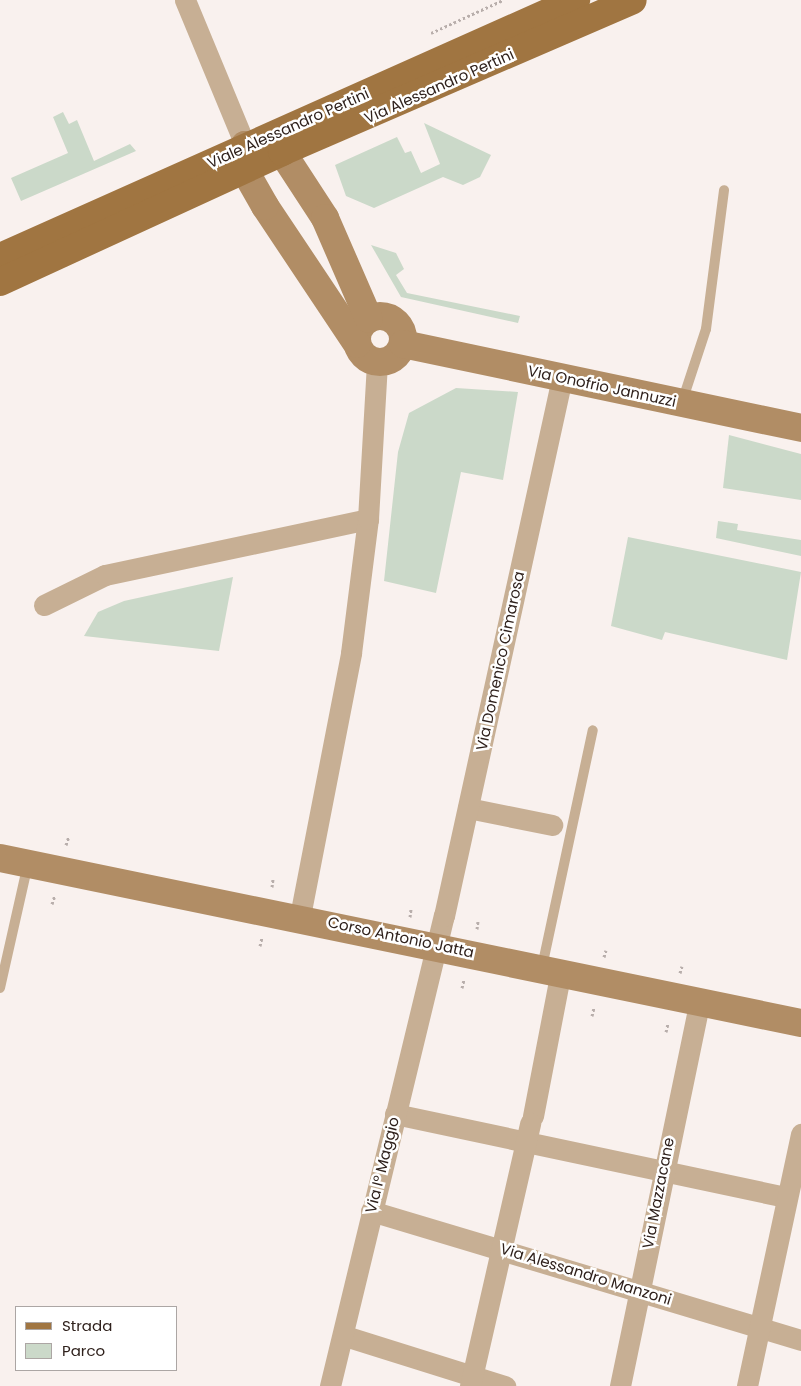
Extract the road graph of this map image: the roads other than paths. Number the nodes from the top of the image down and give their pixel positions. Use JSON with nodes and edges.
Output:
{"nodes":[{"id":1,"x":184,"y":0,"type":"edge"},
{"id":2,"x":576,"y":0,"type":"edge"},
{"id":3,"x":633,"y":0,"type":"edge"},
{"id":4,"x":282,"y":152,"type":"junction"},
{"id":5,"x":245,"y":158,"type":"junction"},
{"id":6,"x":724,"y":190,"type":"dead end"},
{"id":7,"x":0,"y":257,"type":"edge"},
{"id":8,"x":0,"y":282,"type":"edge"},
{"id":9,"x":369,"y":319,"type":"junction"},
{"id":10,"x":357,"y":344,"type":"junction"},
{"id":11,"x":402,"y":344,"type":"junction"},
{"id":12,"x":377,"y":362,"type":"junction"},
{"id":13,"x":562,"y":378,"type":"junction"},
{"id":14,"x":682,"y":403,"type":"junction"},
{"id":15,"x":801,"y":428,"type":"edge"},
{"id":16,"x":368,"y":519,"type":"junction"},
{"id":17,"x":44,"y":605,"type":"dead end"},
{"id":18,"x":593,"y":730,"type":"dead end"},
{"id":19,"x":468,"y":808,"type":"junction"},
{"id":20,"x":552,"y":825,"type":"dead end"},
{"id":21,"x":0,"y":858,"type":"edge"},
{"id":22,"x":29,"y":863,"type":"junction"},
{"id":23,"x":300,"y":916,"type":"junction"},
{"id":24,"x":438,"y":945,"type":"junction"},
{"id":25,"x":552,"y":969,"type":"junction"},
{"id":26,"x":0,"y":988,"type":"edge"},
{"id":27,"x":700,"y":1001,"type":"junction"},
{"id":28,"x":801,"y":1022,"type":"edge"},
{"id":29,"x":395,"y":1114,"type":"junction"},
{"id":30,"x":530,"y":1127,"type":"junction"},
{"id":31,"x":801,"y":1134,"type":"edge"},
{"id":32,"x":662,"y":1169,"type":"junction"},
{"id":33,"x":784,"y":1197,"type":"junction"},
{"id":34,"x":371,"y":1211,"type":"junction"},
{"id":35,"x":500,"y":1248,"type":"junction"},
{"id":36,"x":638,"y":1290,"type":"junction"},
{"id":37,"x":757,"y":1326,"type":"junction"},
{"id":38,"x":345,"y":1336,"type":"junction"},
{"id":39,"x":801,"y":1340,"type":"edge"},
{"id":40,"x":471,"y":1381,"type":"edge"},
{"id":41,"x":330,"y":1386,"type":"edge"},
{"id":42,"x":505,"y":1386,"type":"edge"},
{"id":43,"x":620,"y":1386,"type":"edge"},
{"id":44,"x":747,"y":1386,"type":"edge"}],
"edges":[{"from":1,"to":5,"type":"street"},
{"from":2,"to":5,"type":"main road","name":"Viale Alessandro Pertini"},
{"from":3,"to":4,"type":"main road","name":"Via Alessandro Pertini"},
{"from":4,"to":5,"type":"street"},
{"from":4,"to":9,"type":"street"},
{"from":5,"to":7,"type":"main road","name":"Viale Alessandro Pertini"},
{"from":5,"to":8,"type":"main road","name":"Viale Alessandro Pertini"},
{"from":5,"to":10,"type":"street"},
{"from":6,"to":14,"type":"lane"},
{"from":9,"to":10,"type":"street"},
{"from":9,"to":11,"type":"street"},
{"from":10,"to":12,"type":"street"},
{"from":11,"to":12,"type":"street"},
{"from":11,"to":13,"type":"street","name":"Via Onofrio Jannuzzi"},
{"from":12,"to":16,"type":"street"},
{"from":13,"to":14,"type":"street","name":"Via Onofrio Jannuzzi"},
{"from":13,"to":19,"type":"street","name":"Via Domenico Cimarosa"},
{"from":14,"to":15,"type":"street","name":"Via Onofrio Jannuzzi"},
{"from":16,"to":17,"type":"street"},
{"from":16,"to":23,"type":"street"},
{"from":18,"to":25,"type":"lane"},
{"from":19,"to":20,"type":"street"},
{"from":19,"to":24,"type":"street","name":"Via Domenico Cimarosa"},
{"from":21,"to":22,"type":"street","name":"Corso Antonio Jatta"},
{"from":22,"to":23,"type":"street","name":"Corso Antonio Jatta"},
{"from":22,"to":26,"type":"lane"},
{"from":23,"to":24,"type":"street","name":"Corso Antonio Jatta"},
{"from":24,"to":25,"type":"street","name":"Corso Antonio Jatta"},
{"from":24,"to":29,"type":"street","name":"Via I° Maggio"},
{"from":25,"to":27,"type":"street","name":"Corso Antonio Jatta"},
{"from":25,"to":30,"type":"street"},
{"from":27,"to":28,"type":"street","name":"Corso Antonio Jatta"},
{"from":27,"to":32,"type":"street","name":"Via Mazzacane"},
{"from":29,"to":30,"type":"street"},
{"from":29,"to":34,"type":"street","name":"Via I° Maggio"},
{"from":30,"to":32,"type":"street"},
{"from":30,"to":35,"type":"street"},
{"from":31,"to":33,"type":"street"},
{"from":32,"to":33,"type":"street"},
{"from":32,"to":36,"type":"street","name":"Via Mazzacane"},
{"from":33,"to":37,"type":"street"},
{"from":34,"to":35,"type":"street","name":"Via Alessandro Manzoni"},
{"from":34,"to":38,"type":"street","name":"Via I° Maggio"},
{"from":35,"to":36,"type":"street","name":"Via Alessandro Manzoni"},
{"from":35,"to":40,"type":"street"},
{"from":36,"to":37,"type":"street","name":"Via Alessandro Manzoni"},
{"from":36,"to":43,"type":"street","name":"Via Mazzacane"},
{"from":37,"to":39,"type":"street","name":"Via Alessandro Manzoni"},
{"from":37,"to":44,"type":"street"},
{"from":38,"to":40,"type":"street"},
{"from":38,"to":41,"type":"street","name":"Via I° Maggio"},
{"from":40,"to":42,"type":"street"}]}
